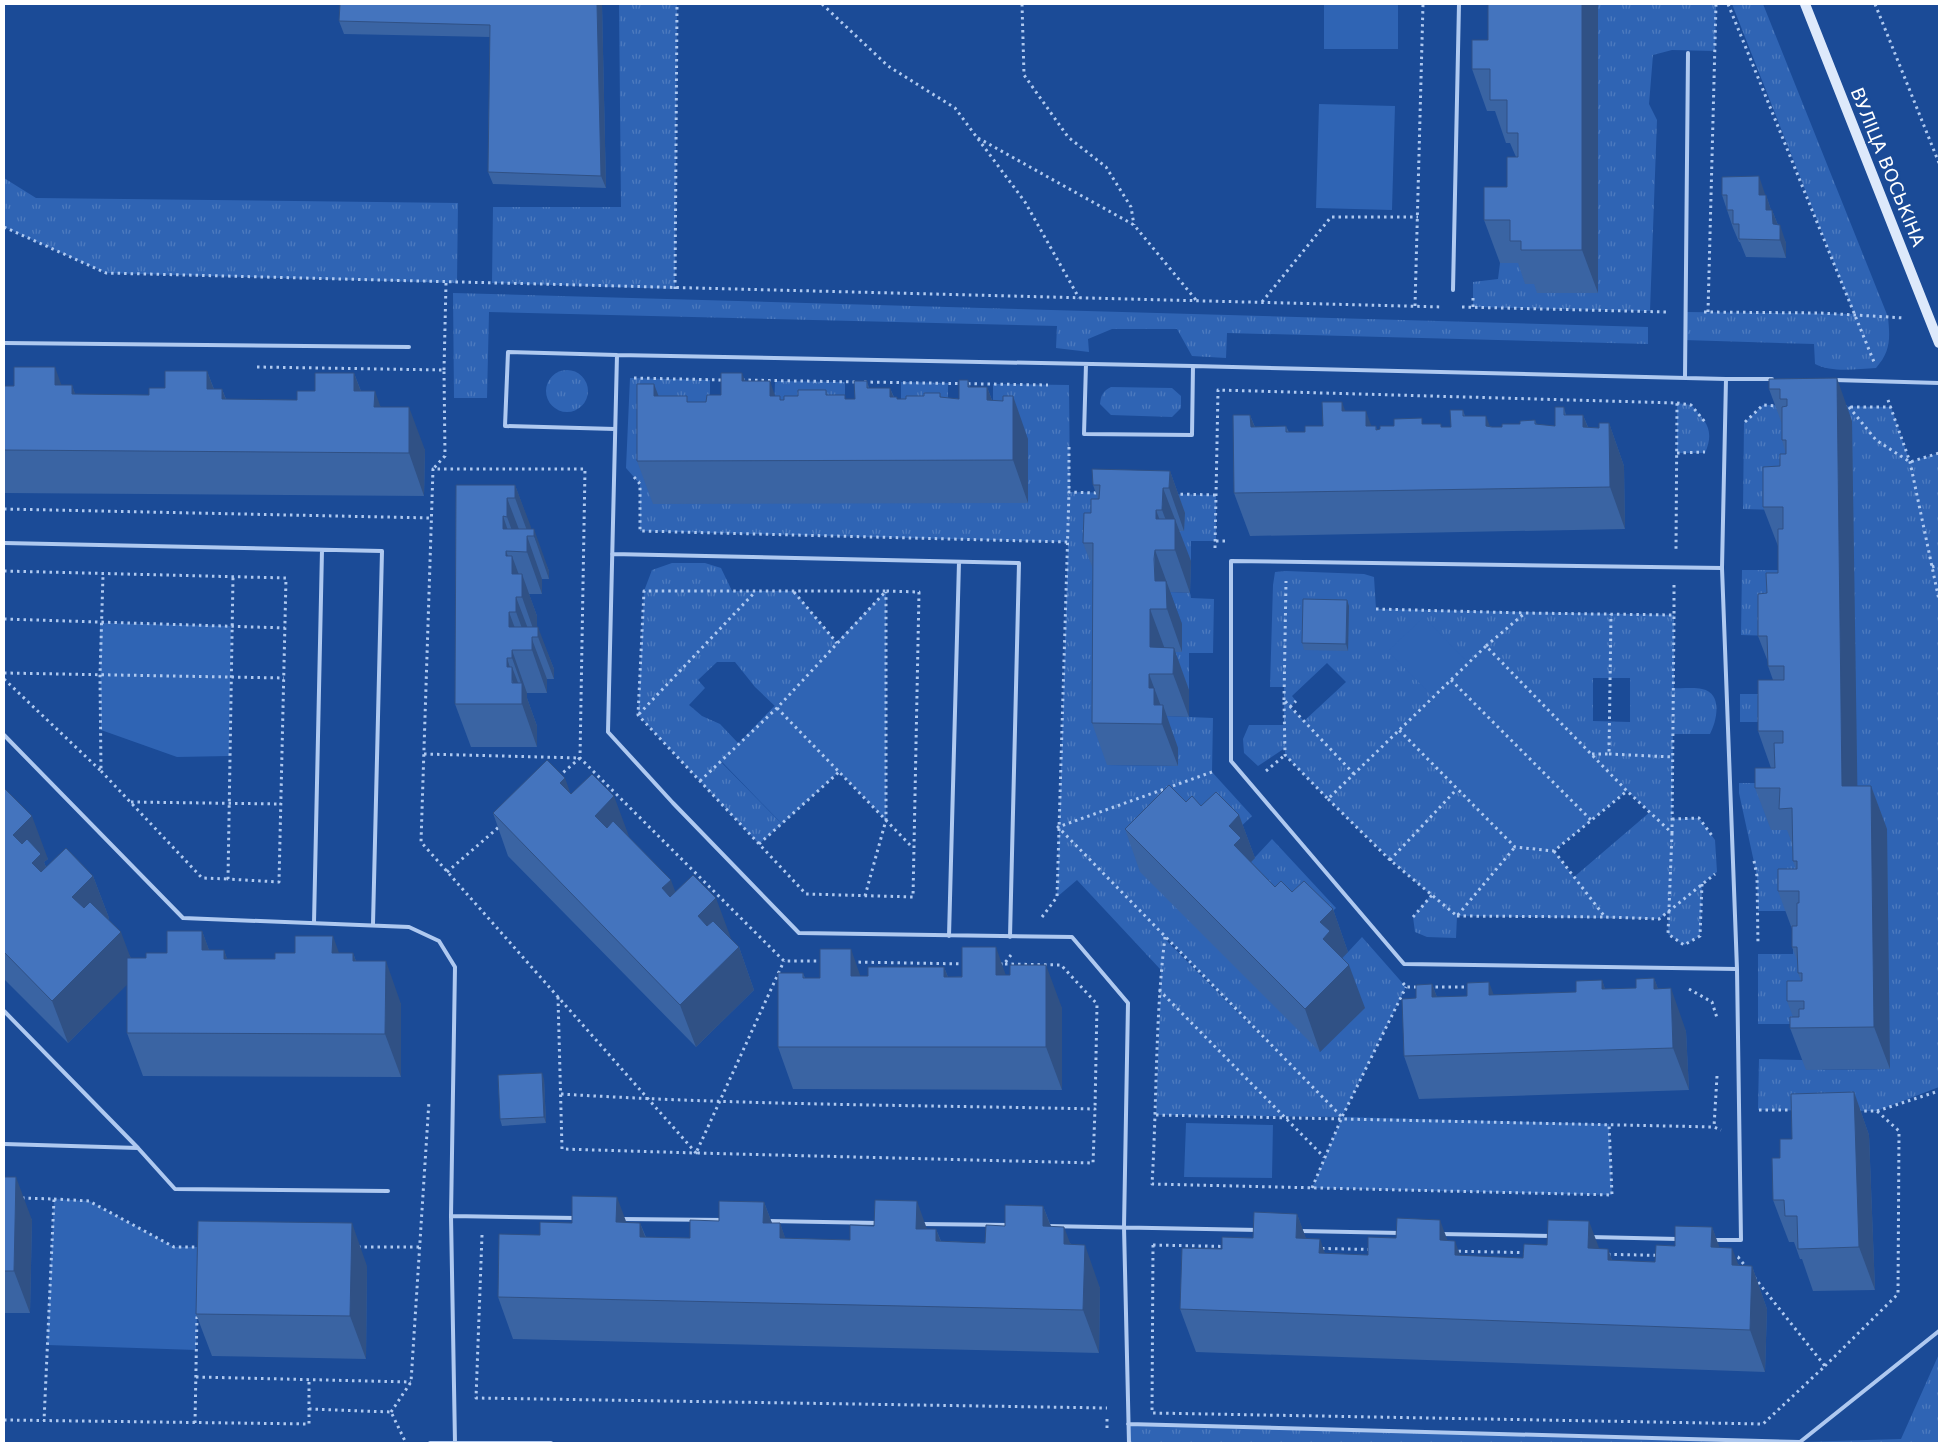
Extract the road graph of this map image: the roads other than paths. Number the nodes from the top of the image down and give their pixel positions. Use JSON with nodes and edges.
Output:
{"nodes":[{"id":1,"x":1459,"y":4,"type":"edge"},
{"id":2,"x":1805,"y":4,"type":"edge"},
{"id":3,"x":1688,"y":53,"type":"dead end"},
{"id":4,"x":1453,"y":290,"type":"dead end"},
{"id":5,"x":4,"y":343,"type":"edge"},
{"id":6,"x":1939,"y":343,"type":"edge"},
{"id":7,"x":409,"y":347,"type":"dead end"},
{"id":8,"x":617,"y":355,"type":"junction"},
{"id":9,"x":1086,"y":364,"type":"junction"},
{"id":10,"x":1193,"y":366,"type":"junction"},
{"id":11,"x":1685,"y":377,"type":"junction"},
{"id":12,"x":1726,"y":379,"type":"junction"},
{"id":13,"x":1774,"y":379,"type":"edge"},
{"id":14,"x":1833,"y":380,"type":"edge"},
{"id":15,"x":1939,"y":383,"type":"edge"},
{"id":16,"x":615,"y":429,"type":"junction"},
{"id":17,"x":4,"y":543,"type":"edge"},
{"id":18,"x":322,"y":550,"type":"junction"},
{"id":19,"x":612,"y":554,"type":"junction"},
{"id":20,"x":959,"y":562,"type":"junction"},
{"id":21,"x":1722,"y":568,"type":"junction"},
{"id":22,"x":4,"y":735,"type":"edge"},
{"id":23,"x":314,"y":923,"type":"junction"},
{"id":24,"x":373,"y":924,"type":"junction"},
{"id":25,"x":949,"y":936,"type":"junction"},
{"id":26,"x":1010,"y":937,"type":"junction"},
{"id":27,"x":1738,"y":969,"type":"junction"},
{"id":28,"x":4,"y":1011,"type":"edge"},
{"id":29,"x":4,"y":1144,"type":"edge"},
{"id":30,"x":138,"y":1148,"type":"junction"},
{"id":31,"x":388,"y":1191,"type":"dead end"},
{"id":32,"x":451,"y":1216,"type":"junction"},
{"id":33,"x":580,"y":1218,"type":"edge"},
{"id":34,"x":620,"y":1219,"type":"dead end"},
{"id":35,"x":728,"y":1220,"type":"edge"},
{"id":36,"x":758,"y":1221,"type":"edge"},
{"id":37,"x":887,"y":1223,"type":"edge"},
{"id":38,"x":917,"y":1224,"type":"edge"},
{"id":39,"x":1016,"y":1225,"type":"edge"},
{"id":40,"x":1035,"y":1226,"type":"edge"},
{"id":41,"x":1124,"y":1227,"type":"junction"},
{"id":42,"x":1264,"y":1230,"type":"edge"},
{"id":43,"x":1294,"y":1231,"type":"edge"},
{"id":44,"x":1403,"y":1233,"type":"edge"},
{"id":45,"x":1433,"y":1234,"type":"edge"},
{"id":46,"x":1562,"y":1236,"type":"edge"},
{"id":47,"x":1582,"y":1237,"type":"edge"},
{"id":48,"x":1681,"y":1239,"type":"edge"},
{"id":49,"x":1711,"y":1240,"type":"edge"},
{"id":50,"x":1939,"y":1331,"type":"edge"},
{"id":51,"x":1128,"y":1424,"type":"junction"},
{"id":52,"x":430,"y":1443,"type":"edge"},
{"id":53,"x":455,"y":1443,"type":"edge"},
{"id":54,"x":551,"y":1443,"type":"edge"},
{"id":55,"x":1129,"y":1443,"type":"edge"}],
"edges":[{"from":1,"to":4,"type":"lane"},
{"from":2,"to":6,"type":"street","name":"ВУЛІЦА ВОСЬКІНА"},
{"from":3,"to":11,"type":"lane"},
{"from":5,"to":7,"type":"lane"},
{"from":8,"to":9,"type":"lane"},
{"from":8,"to":16,"type":"lane"},
{"from":8,"to":16,"type":"lane"},
{"from":9,"to":10,"type":"lane"},
{"from":9,"to":10,"type":"lane"},
{"from":10,"to":11,"type":"lane"},
{"from":11,"to":12,"type":"lane"},
{"from":12,"to":13,"type":"lane"},
{"from":12,"to":21,"type":"lane"},
{"from":14,"to":15,"type":"lane"},
{"from":16,"to":19,"type":"lane"},
{"from":17,"to":18,"type":"lane"},
{"from":18,"to":23,"type":"lane"},
{"from":18,"to":24,"type":"lane"},
{"from":19,"to":20,"type":"lane"},
{"from":19,"to":25,"type":"lane"},
{"from":20,"to":25,"type":"lane"},
{"from":20,"to":26,"type":"lane"},
{"from":21,"to":27,"type":"lane"},
{"from":21,"to":27,"type":"lane"},
{"from":22,"to":23,"type":"lane"},
{"from":23,"to":24,"type":"lane"},
{"from":24,"to":32,"type":"lane"},
{"from":25,"to":26,"type":"lane"},
{"from":26,"to":41,"type":"lane"},
{"from":27,"to":49,"type":"lane"},
{"from":28,"to":30,"type":"lane"},
{"from":29,"to":30,"type":"lane"},
{"from":30,"to":31,"type":"lane"},
{"from":32,"to":33,"type":"lane"},
{"from":32,"to":53,"type":"lane"},
{"from":34,"to":35,"type":"lane"},
{"from":36,"to":37,"type":"lane"},
{"from":38,"to":39,"type":"lane"},
{"from":40,"to":41,"type":"lane"},
{"from":41,"to":42,"type":"lane"},
{"from":41,"to":51,"type":"lane"},
{"from":43,"to":44,"type":"lane"},
{"from":45,"to":46,"type":"lane"},
{"from":47,"to":48,"type":"lane"},
{"from":50,"to":51,"type":"lane"},
{"from":51,"to":55,"type":"lane"},
{"from":52,"to":53,"type":"lane"},
{"from":53,"to":54,"type":"lane"}]}
